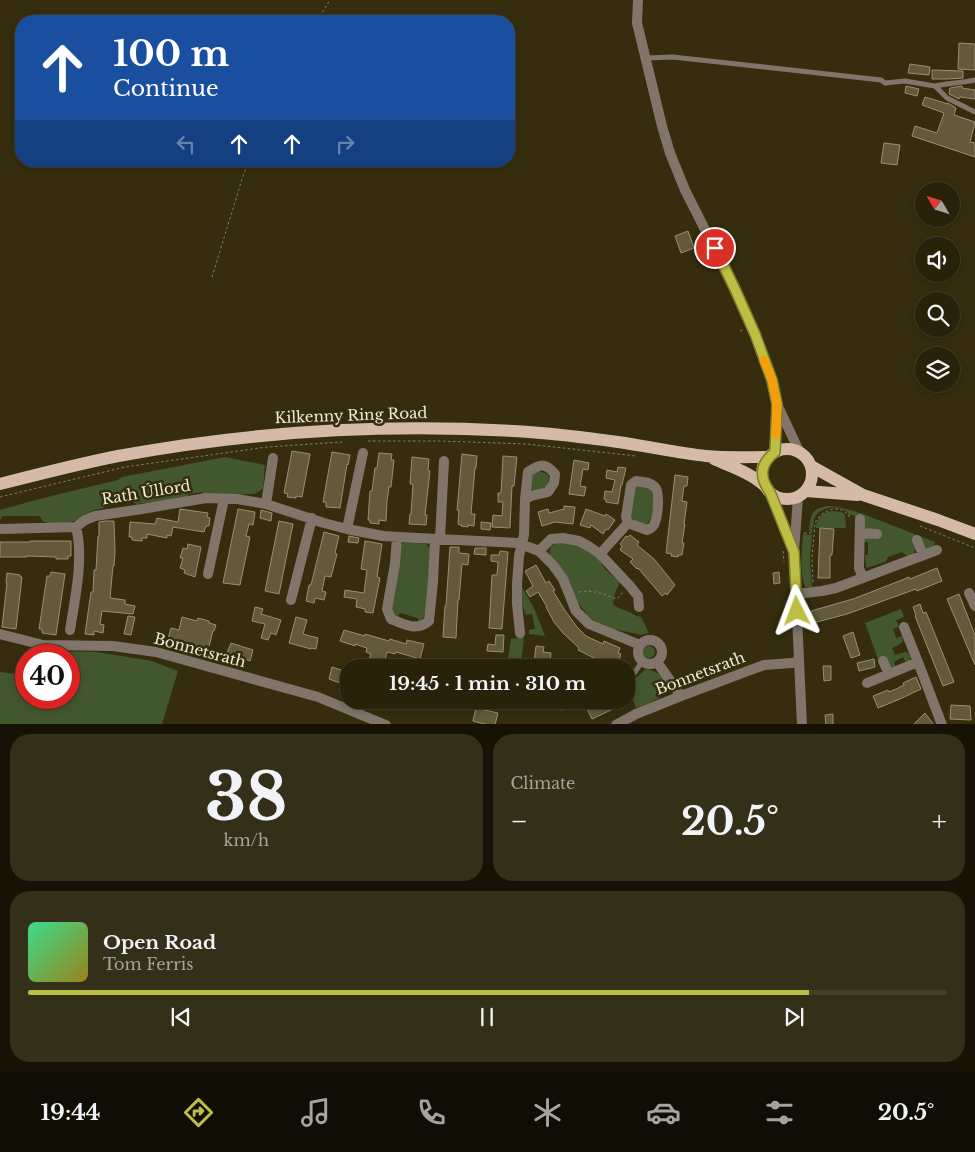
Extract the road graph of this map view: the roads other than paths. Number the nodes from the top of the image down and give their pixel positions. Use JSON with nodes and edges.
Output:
{"nodes":[{"id":1,"x":638,"y":0,"type":"edge"},
{"id":2,"x":646,"y":58,"type":"junction"},
{"id":3,"x":975,"y":80,"type":"edge"},
{"id":4,"x":935,"y":86,"type":"junction"},
{"id":5,"x":975,"y":112,"type":"edge"},
{"id":6,"x":777,"y":404,"type":"junction"},
{"id":7,"x":363,"y":453,"type":"dead end"},
{"id":8,"x":800,"y":453,"type":"junction"},
{"id":9,"x":772,"y":455,"type":"junction"},
{"id":10,"x":707,"y":456,"type":"junction"},
{"id":11,"x":273,"y":458,"type":"dead end"},
{"id":12,"x":444,"y":461,"type":"dead end"},
{"id":13,"x":811,"y":466,"type":"junction"},
{"id":14,"x":0,"y":484,"type":"edge"},
{"id":15,"x":767,"y":489,"type":"junction"},
{"id":16,"x":802,"y":494,"type":"junction"},
{"id":17,"x":863,"y":496,"type":"junction"},
{"id":18,"x":224,"y":499,"type":"junction"},
{"id":19,"x":525,"y":499,"type":"dead end"},
{"id":20,"x":266,"y":504,"type":"junction"},
{"id":21,"x":312,"y":518,"type":"junction"},
{"id":22,"x":860,"y":519,"type":"road end"},
{"id":23,"x":628,"y":523,"type":"junction"},
{"id":24,"x":76,"y":526,"type":"junction"},
{"id":25,"x":0,"y":529,"type":"edge"},
{"id":26,"x":347,"y":529,"type":"junction"},
{"id":27,"x":860,"y":533,"type":"junction"},
{"id":28,"x":876,"y":534,"type":"dead end"},
{"id":29,"x":975,"y":534,"type":"edge"},
{"id":30,"x":397,"y":537,"type":"junction"},
{"id":31,"x":438,"y":539,"type":"junction"},
{"id":32,"x":916,"y":540,"type":"dead end"},
{"id":33,"x":523,"y":544,"type":"junction"},
{"id":34,"x":937,"y":550,"type":"dead end"},
{"id":35,"x":539,"y":551,"type":"junction"},
{"id":36,"x":794,"y":552,"type":"junction"},
{"id":37,"x":600,"y":554,"type":"junction"},
{"id":38,"x":923,"y":555,"type":"junction"},
{"id":39,"x":208,"y":574,"type":"dead end"},
{"id":40,"x":863,"y":578,"type":"junction"},
{"id":41,"x":970,"y":593,"type":"dead end"},
{"id":42,"x":796,"y":594,"type":"junction"},
{"id":43,"x":291,"y":600,"type":"dead end"},
{"id":44,"x":975,"y":606,"type":"edge"},
{"id":45,"x":640,"y":607,"type":"dead end"},
{"id":46,"x":904,"y":627,"type":"dead end"},
{"id":47,"x":70,"y":630,"type":"dead end"},
{"id":48,"x":520,"y":633,"type":"dead end"},
{"id":49,"x":0,"y":634,"type":"edge"},
{"id":50,"x":640,"y":645,"type":"junction"},
{"id":51,"x":799,"y":661,"type":"junction"},
{"id":52,"x":883,"y":661,"type":"dead end"},
{"id":53,"x":642,"y":662,"type":"junction"},
{"id":54,"x":657,"y":662,"type":"junction"},
{"id":55,"x":918,"y":662,"type":"junction"},
{"id":56,"x":635,"y":672,"type":"edge"},
{"id":57,"x":889,"y":674,"type":"junction"},
{"id":58,"x":867,"y":683,"type":"dead end"},
{"id":59,"x":681,"y":696,"type":"junction"},
{"id":60,"x":386,"y":724,"type":"edge"},
{"id":61,"x":616,"y":724,"type":"edge"},
{"id":62,"x":802,"y":724,"type":"edge"},
{"id":63,"x":942,"y":724,"type":"edge"}],
"edges":[{"from":1,"to":2,"type":"street"},
{"from":2,"to":4,"type":"lane"},
{"from":2,"to":6,"type":"street"},
{"from":3,"to":4,"type":"lane"},
{"from":4,"to":5,"type":"lane"},
{"from":6,"to":8,"type":"street"},
{"from":6,"to":9,"type":"street"},
{"from":7,"to":26,"type":"street"},
{"from":8,"to":9,"type":"main road"},
{"from":8,"to":13,"type":"main road"},
{"from":9,"to":10,"type":"main road","name":"Kilkenny Ring Road"},
{"from":9,"to":15,"type":"main road"},
{"from":10,"to":14,"type":"main road","name":"Kilkenny Ring Road"},
{"from":10,"to":15,"type":"main road","name":"Kilkenny Ring Road"},
{"from":11,"to":20,"type":"street"},
{"from":12,"to":31,"type":"street"},
{"from":13,"to":16,"type":"main road"},
{"from":13,"to":17,"type":"main road"},
{"from":15,"to":16,"type":"main road"},
{"from":15,"to":36,"type":"street"},
{"from":16,"to":17,"type":"main road"},
{"from":16,"to":36,"type":"street"},
{"from":17,"to":29,"type":"main road"},
{"from":18,"to":20,"type":"street","name":"Rath Úllord"},
{"from":18,"to":24,"type":"street","name":"Rath Úllord"},
{"from":18,"to":39,"type":"street"},
{"from":19,"to":33,"type":"street"},
{"from":20,"to":21,"type":"street","name":"Rath Úllord"},
{"from":21,"to":26,"type":"street","name":"Rath Úllord"},
{"from":21,"to":43,"type":"street"},
{"from":22,"to":27,"type":"street"},
{"from":23,"to":23,"type":"street"},
{"from":23,"to":37,"type":"street"},
{"from":24,"to":25,"type":"street","name":"Rath Úllord"},
{"from":24,"to":47,"type":"street"},
{"from":26,"to":30,"type":"street","name":"Rath Úllord"},
{"from":27,"to":28,"type":"street"},
{"from":27,"to":40,"type":"street"},
{"from":30,"to":31,"type":"street","name":"Rath Úllord"},
{"from":30,"to":31,"type":"street"},
{"from":31,"to":33,"type":"street","name":"Rath Úllord"},
{"from":32,"to":38,"type":"street"},
{"from":33,"to":35,"type":"street","name":"Rath Úllord"},
{"from":33,"to":48,"type":"street"},
{"from":34,"to":38,"type":"street"},
{"from":35,"to":37,"type":"street"},
{"from":35,"to":50,"type":"street","name":"Rath Úllord"},
{"from":36,"to":42,"type":"street"},
{"from":37,"to":45,"type":"street"},
{"from":38,"to":40,"type":"street"},
{"from":40,"to":42,"type":"street"},
{"from":41,"to":44,"type":"street"},
{"from":42,"to":51,"type":"street"},
{"from":46,"to":55,"type":"street"},
{"from":49,"to":60,"type":"street","name":"Bonnetsrath"},
{"from":50,"to":53,"type":"street"},
{"from":50,"to":54,"type":"street","name":"Rath Úllord"},
{"from":51,"to":59,"type":"street","name":"Bonnetsrath"},
{"from":51,"to":62,"type":"street"},
{"from":52,"to":57,"type":"street"},
{"from":53,"to":54,"type":"street"},
{"from":53,"to":56,"type":"lane"},
{"from":54,"to":59,"type":"street","name":"Rath Úllord"},
{"from":55,"to":57,"type":"street"},
{"from":55,"to":63,"type":"street"},
{"from":57,"to":58,"type":"street"},
{"from":59,"to":61,"type":"street","name":"Bonnetsrath"}]}
